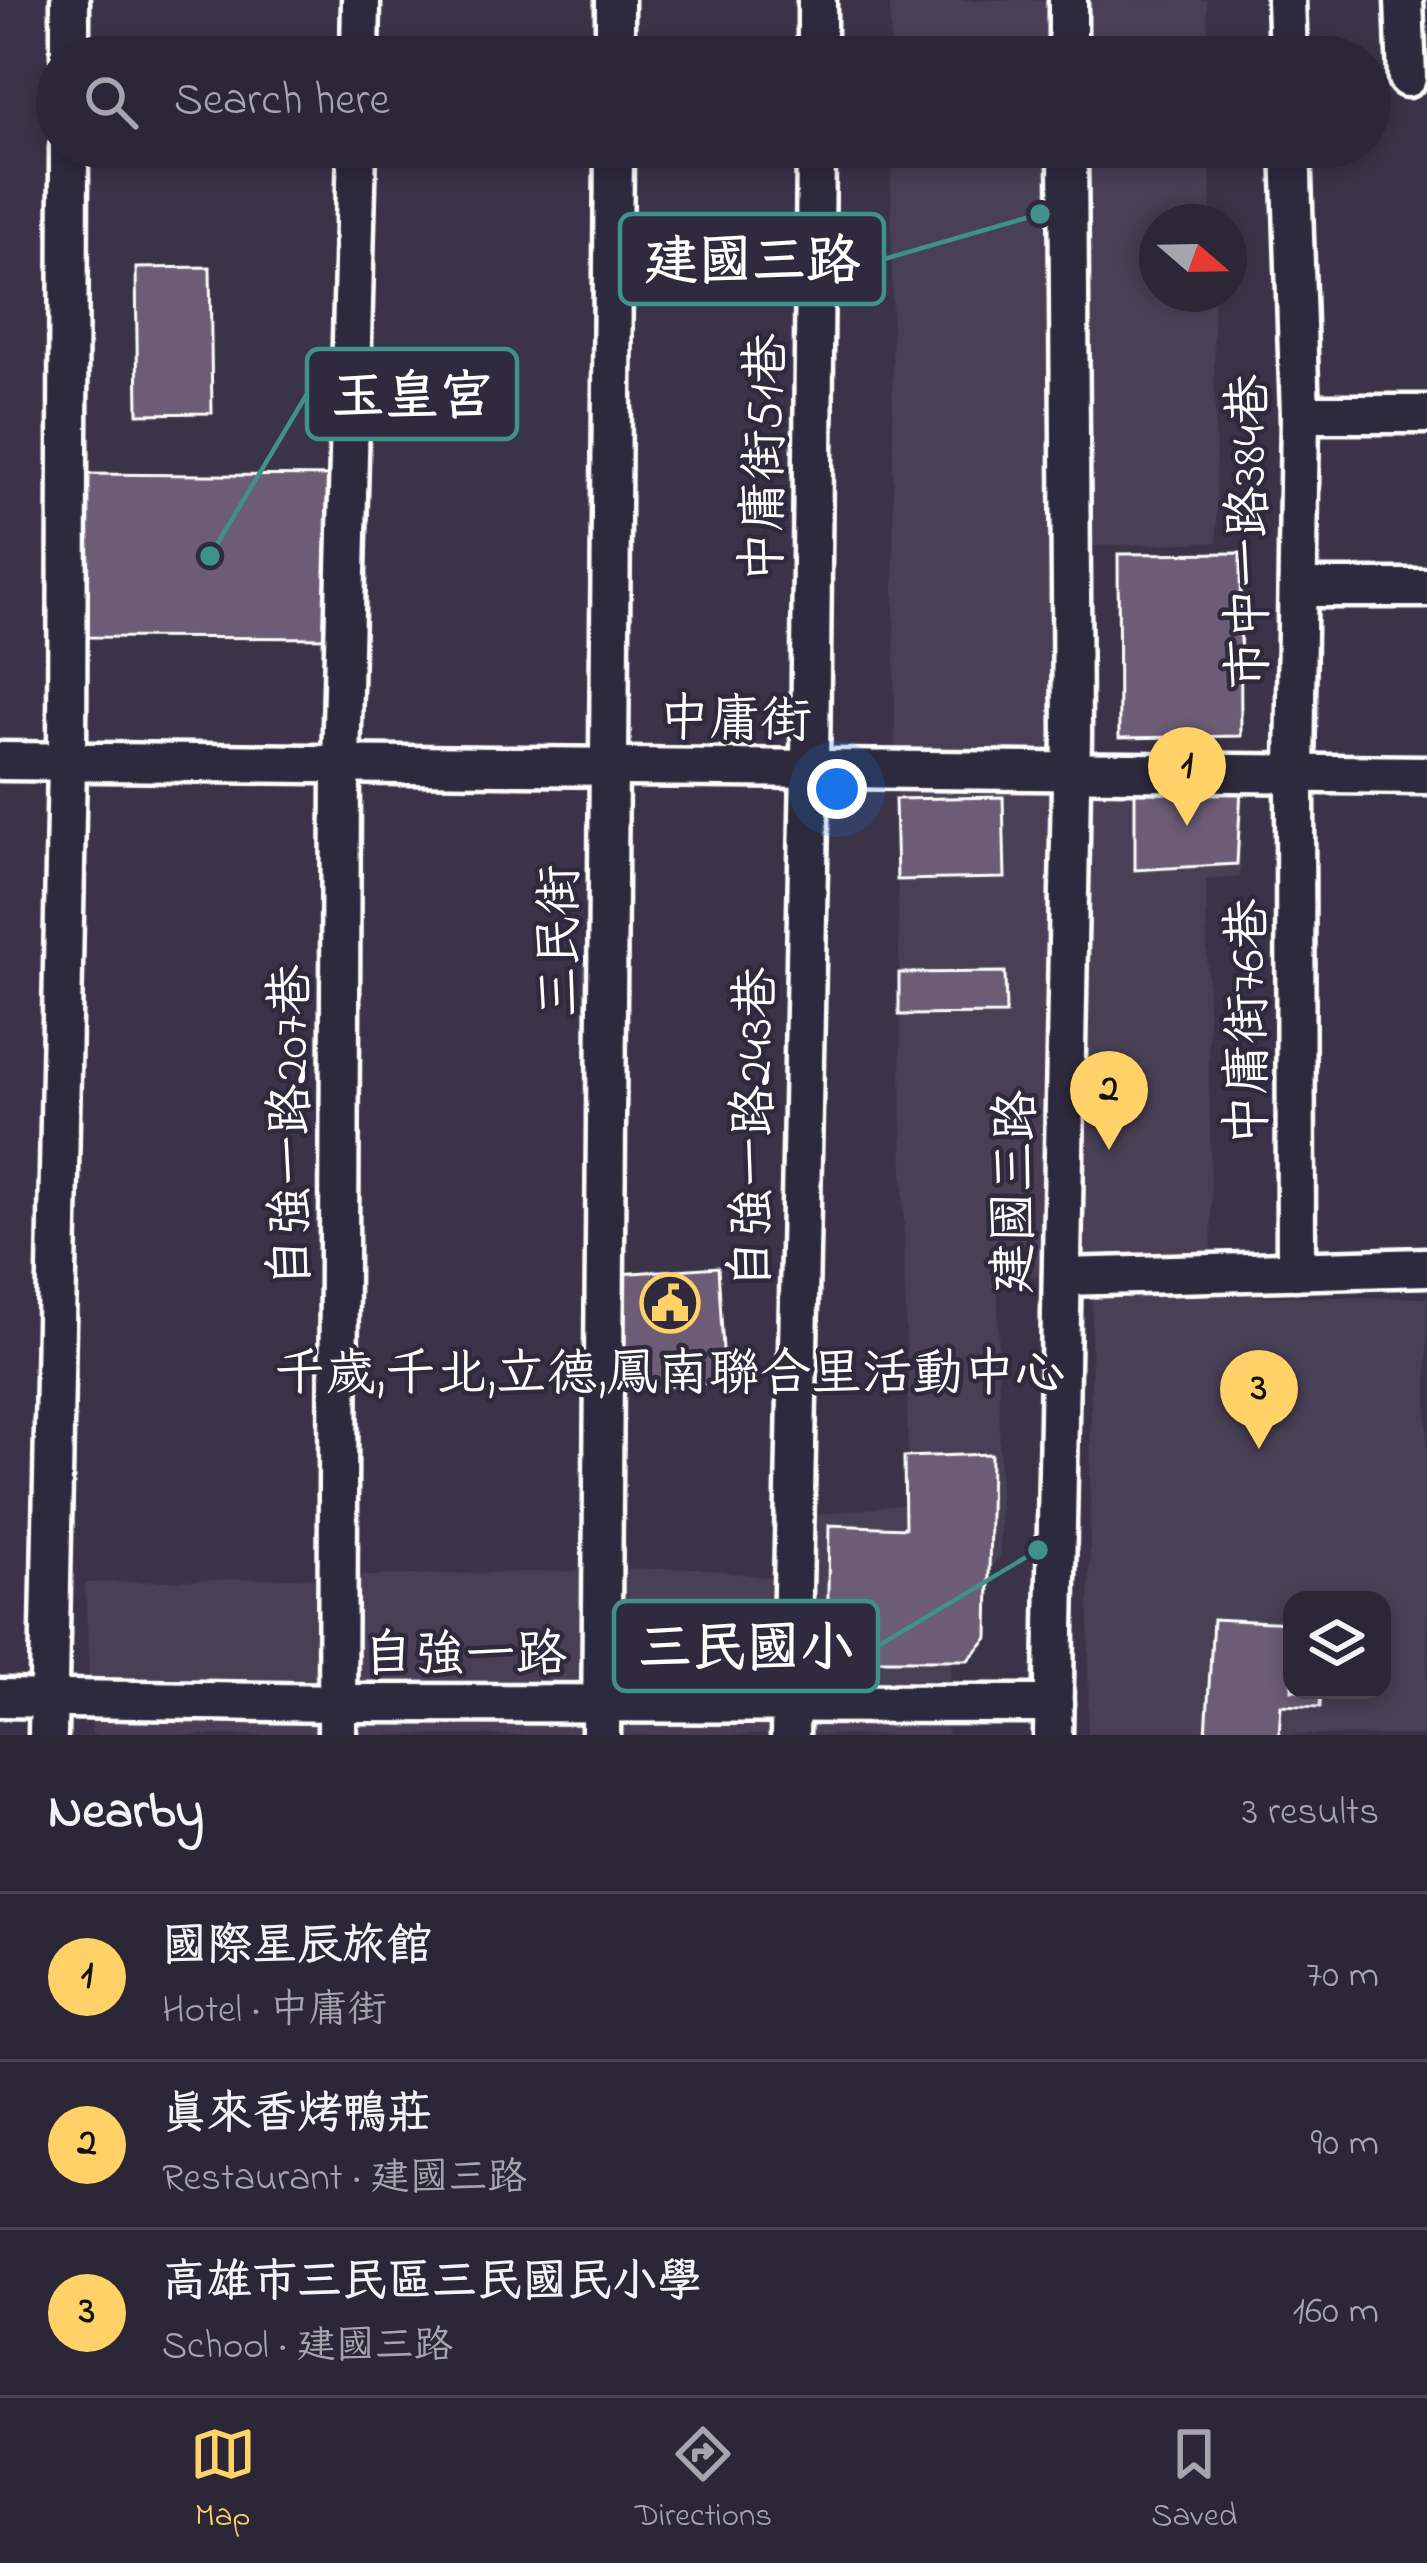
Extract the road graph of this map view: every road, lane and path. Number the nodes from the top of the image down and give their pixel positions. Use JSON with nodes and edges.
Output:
{"nodes":[{"id":1,"x":70,"y":0,"type":"edge"},
{"id":2,"x":362,"y":0,"type":"edge"},
{"id":3,"x":615,"y":0,"type":"edge"},
{"id":4,"x":817,"y":0,"type":"edge"},
{"id":5,"x":1068,"y":0,"type":"edge"},
{"id":6,"x":1286,"y":0,"type":"edge"},
{"id":7,"x":1404,"y":0,"type":"edge"},
{"id":8,"x":70,"y":36,"type":"edge"},
{"id":9,"x":361,"y":36,"type":"edge"},
{"id":10,"x":615,"y":36,"type":"edge"},
{"id":11,"x":817,"y":36,"type":"edge"},
{"id":12,"x":1068,"y":36,"type":"edge"},
{"id":13,"x":1287,"y":36,"type":"edge"},
{"id":14,"x":1407,"y":78,"type":"dead end"},
{"id":15,"x":68,"y":168,"type":"edge"},
{"id":16,"x":357,"y":168,"type":"edge"},
{"id":17,"x":614,"y":168,"type":"edge"},
{"id":18,"x":816,"y":168,"type":"edge"},
{"id":19,"x":1069,"y":168,"type":"edge"},
{"id":20,"x":1293,"y":168,"type":"edge"},
{"id":21,"x":1300,"y":414,"type":"junction"},
{"id":22,"x":1427,"y":414,"type":"edge"},
{"id":23,"x":1300,"y":588,"type":"junction"},
{"id":24,"x":1427,"y":588,"type":"edge"},
{"id":25,"x":0,"y":760,"type":"edge"},
{"id":26,"x":54,"y":762,"type":"junction"},
{"id":27,"x":341,"y":765,"type":"junction"},
{"id":28,"x":609,"y":767,"type":"junction"},
{"id":29,"x":810,"y":769,"type":"junction"},
{"id":30,"x":1070,"y":772,"type":"junction"},
{"id":31,"x":1295,"y":774,"type":"junction"},
{"id":32,"x":1427,"y":775,"type":"edge"},
{"id":33,"x":1427,"y":1268,"type":"edge"},
{"id":34,"x":1296,"y":1270,"type":"junction"},
{"id":35,"x":1062,"y":1277,"type":"junction"},
{"id":36,"x":29,"y":1708,"type":"edge"},
{"id":37,"x":337,"y":1719,"type":"edge"},
{"id":38,"x":602,"y":1719,"type":"edge"},
{"id":39,"x":1054,"y":1719,"type":"edge"},
{"id":40,"x":789,"y":1720,"type":"edge"}],
"edges":[{"from":1,"to":8,"type":"street"},
{"from":2,"to":9,"type":"street"},
{"from":3,"to":10,"type":"street"},
{"from":4,"to":11,"type":"street"},
{"from":5,"to":12,"type":"street"},
{"from":6,"to":13,"type":"street"},
{"from":7,"to":14,"type":"street"},
{"from":15,"to":26,"type":"street"},
{"from":16,"to":27,"type":"street","name":"自強一路207巷"},
{"from":17,"to":28,"type":"street","name":"三民街"},
{"from":18,"to":29,"type":"street","name":"中庸街51巷"},
{"from":19,"to":30,"type":"street","name":"建國三路"},
{"from":20,"to":21,"type":"street","name":"市中一路384巷"},
{"from":21,"to":22,"type":"street"},
{"from":21,"to":23,"type":"street","name":"市中一路384巷"},
{"from":23,"to":24,"type":"street"},
{"from":23,"to":31,"type":"street","name":"市中一路384巷"},
{"from":25,"to":26,"type":"street","name":"中庸街"},
{"from":26,"to":27,"type":"street","name":"中庸街"},
{"from":26,"to":36,"type":"street"},
{"from":27,"to":28,"type":"street","name":"中庸街"},
{"from":27,"to":37,"type":"street","name":"自強一路207巷"},
{"from":28,"to":29,"type":"street","name":"中庸街"},
{"from":28,"to":38,"type":"street","name":"三民街"},
{"from":29,"to":30,"type":"street","name":"中庸街"},
{"from":29,"to":40,"type":"street","name":"自強一路243巷"},
{"from":30,"to":31,"type":"street","name":"中庸街"},
{"from":30,"to":35,"type":"street","name":"建國三路"},
{"from":31,"to":32,"type":"street","name":"中庸街"},
{"from":31,"to":34,"type":"street","name":"中庸街76巷"},
{"from":33,"to":34,"type":"street"},
{"from":34,"to":35,"type":"street"},
{"from":35,"to":39,"type":"street","name":"建國三路"},
{"from":36,"to":37,"type":"street","name":"自強一路"},
{"from":37,"to":38,"type":"street","name":"自強一路"},
{"from":38,"to":40,"type":"street","name":"自強一路"},
{"from":39,"to":40,"type":"street","name":"自強一路"}]}
